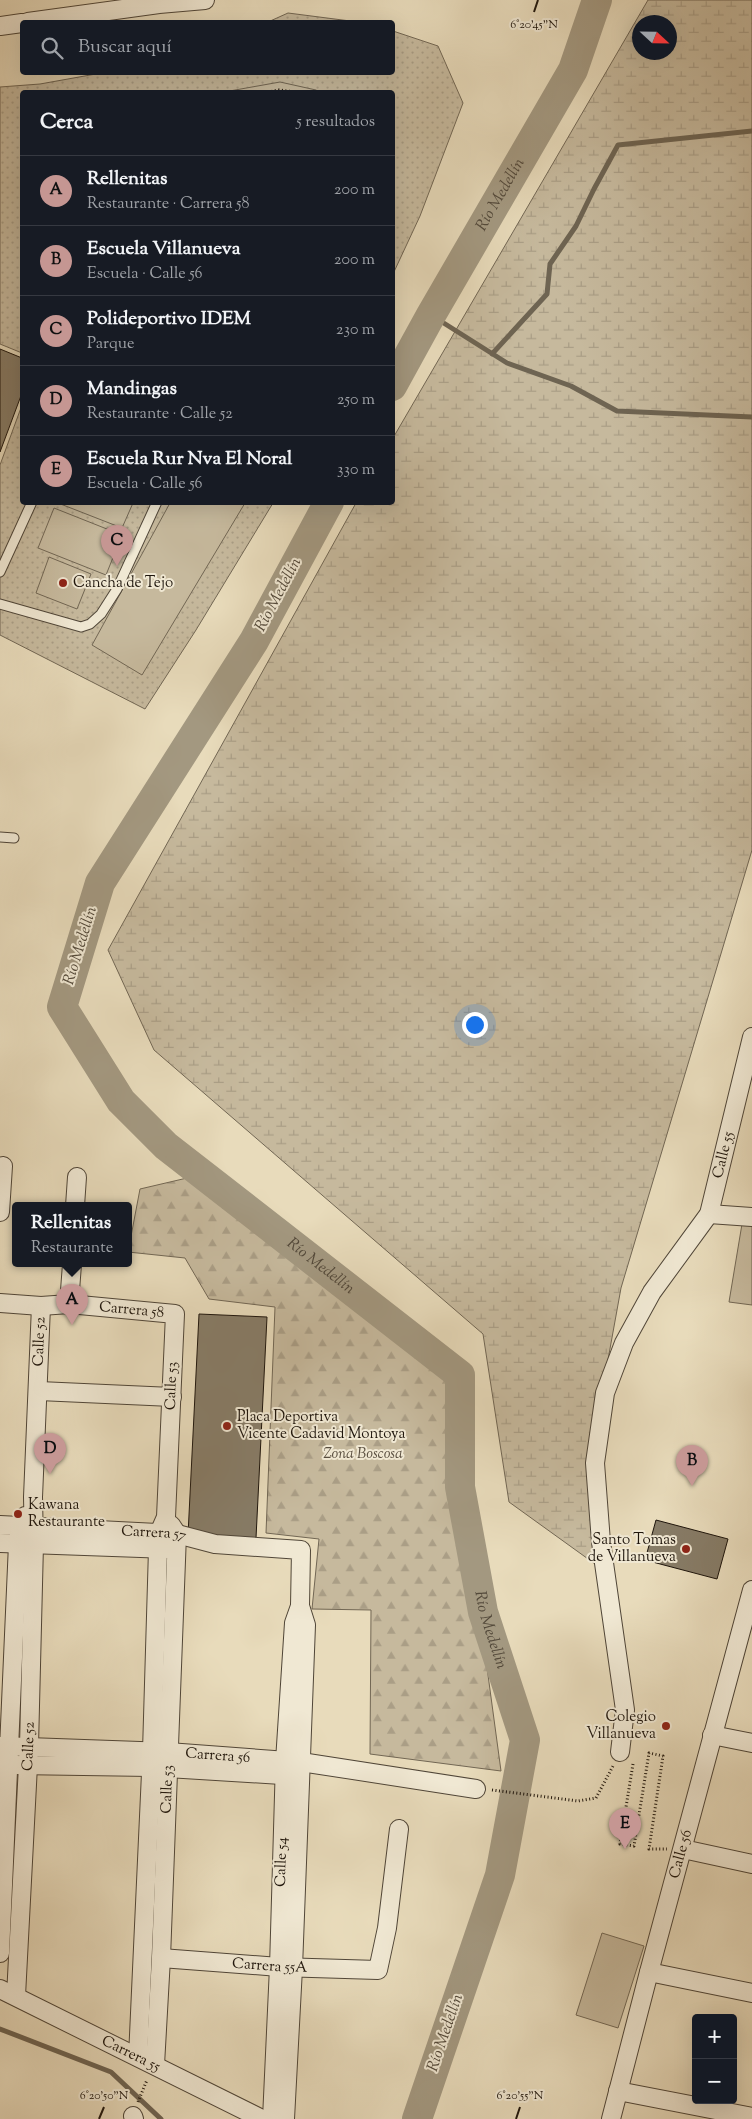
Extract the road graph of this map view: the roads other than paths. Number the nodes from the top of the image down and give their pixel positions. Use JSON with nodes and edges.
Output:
{"nodes":[{"id":1,"x":205,"y":0,"type":"edge"},
{"id":2,"x":43,"y":20,"type":"edge"},
{"id":3,"x":20,"y":23,"type":"edge"},
{"id":4,"x":0,"y":26,"type":"edge"},
{"id":5,"x":31,"y":505,"type":"edge"},
{"id":6,"x":156,"y":505,"type":"edge"},
{"id":7,"x":0,"y":572,"type":"edge"},
{"id":8,"x":0,"y":604,"type":"edge"},
{"id":9,"x":0,"y":837,"type":"edge"},
{"id":10,"x":14,"y":838,"type":"dead end"},
{"id":11,"x":752,"y":1037,"type":"edge"},
{"id":12,"x":745,"y":1090,"type":"edge"},
{"id":13,"x":3,"y":1166,"type":"dead end"},
{"id":14,"x":77,"y":1177,"type":"dead end"},
{"id":15,"x":75,"y":1202,"type":"edge"},
{"id":16,"x":0,"y":1212,"type":"edge"},
{"id":17,"x":709,"y":1214,"type":"junction"},
{"id":18,"x":752,"y":1217,"type":"edge"},
{"id":19,"x":72,"y":1267,"type":"edge"},
{"id":20,"x":0,"y":1303,"type":"edge"},
{"id":21,"x":69,"y":1304,"type":"junction"},
{"id":22,"x":42,"y":1306,"type":"junction"},
{"id":23,"x":175,"y":1314,"type":"joint"},
{"id":24,"x":39,"y":1391,"type":"junction"},
{"id":25,"x":172,"y":1397,"type":"junction"},
{"id":26,"x":166,"y":1517,"type":"junction"},
{"id":27,"x":0,"y":1525,"type":"edge"},
{"id":28,"x":27,"y":1535,"type":"junction"},
{"id":29,"x":159,"y":1541,"type":"junction"},
{"id":30,"x":176,"y":1542,"type":"junction"},
{"id":31,"x":0,"y":1543,"type":"edge"},
{"id":32,"x":301,"y":1550,"type":"joint"},
{"id":33,"x":752,"y":1590,"type":"edge"},
{"id":34,"x":749,"y":1611,"type":"edge"},
{"id":35,"x":712,"y":1735,"type":"junction"},
{"id":36,"x":752,"y":1743,"type":"edge"},
{"id":37,"x":4,"y":1746,"type":"edge"},
{"id":38,"x":29,"y":1746,"type":"junction"},
{"id":39,"x":620,"y":1752,"type":"road end"},
{"id":40,"x":160,"y":1759,"type":"junction"},
{"id":41,"x":4,"y":1765,"type":"edge"},
{"id":42,"x":28,"y":1765,"type":"junction"},
{"id":43,"x":293,"y":1769,"type":"junction"},
{"id":44,"x":476,"y":1789,"type":"road end"},
{"id":45,"x":399,"y":1829,"type":"dead end"},
{"id":46,"x":683,"y":1849,"type":"junction"},
{"id":47,"x":752,"y":1864,"type":"edge"},
{"id":48,"x":0,"y":1953,"type":"edge"},
{"id":49,"x":161,"y":1958,"type":"junction"},
{"id":50,"x":286,"y":1967,"type":"junction"},
{"id":51,"x":648,"y":1972,"type":"junction"},
{"id":52,"x":8,"y":1992,"type":"edge"},
{"id":53,"x":752,"y":1993,"type":"edge"},
{"id":54,"x":138,"y":2057,"type":"junction"},
{"id":55,"x":151,"y":2072,"type":"junction"},
{"id":56,"x":618,"y":2091,"type":"junction"},
{"id":57,"x":752,"y":2116,"type":"edge"},
{"id":58,"x":262,"y":2119,"type":"edge"},
{"id":59,"x":272,"y":2119,"type":"edge"},
{"id":60,"x":284,"y":2119,"type":"edge"},
{"id":61,"x":611,"y":2119,"type":"edge"}],
"edges":[{"from":1,"to":2,"type":"street"},
{"from":3,"to":4,"type":"street"},
{"from":5,"to":7,"type":"lane"},
{"from":6,"to":8,"type":"lane"},
{"from":9,"to":10,"type":"lane"},
{"from":11,"to":12,"type":"street","name":"Calle 55"},
{"from":12,"to":17,"type":"street","name":"Calle 55"},
{"from":13,"to":16,"type":"street"},
{"from":14,"to":15,"type":"street"},
{"from":17,"to":18,"type":"street"},
{"from":17,"to":39,"type":"street"},
{"from":19,"to":21,"type":"street"},
{"from":20,"to":22,"type":"street","name":"Carrera 58"},
{"from":21,"to":22,"type":"street","name":"Carrera 58"},
{"from":21,"to":23,"type":"street","name":"Carrera 58"},
{"from":22,"to":24,"type":"street","name":"Calle 52"},
{"from":23,"to":25,"type":"street","name":"Calle 53"},
{"from":24,"to":25,"type":"street"},
{"from":24,"to":28,"type":"street","name":"Calle 52"},
{"from":25,"to":26,"type":"street","name":"Calle 53"},
{"from":26,"to":29,"type":"street","name":"Calle 53"},
{"from":26,"to":30,"type":"street"},
{"from":27,"to":28,"type":"street","name":"Carrera 57"},
{"from":28,"to":29,"type":"street","name":"Carrera 57"},
{"from":28,"to":31,"type":"street","name":"Carrera 57"},
{"from":28,"to":37,"type":"street","name":"Calle 52"},
{"from":28,"to":38,"type":"street","name":"Calle 52"},
{"from":29,"to":30,"type":"street","name":"Carrera 57"},
{"from":29,"to":40,"type":"street","name":"Calle 53"},
{"from":30,"to":32,"type":"street","name":"Carrera 57"},
{"from":30,"to":40,"type":"street","name":"Calle 53"},
{"from":32,"to":43,"type":"street","name":"Calle 54"},
{"from":33,"to":34,"type":"street","name":"Calle 56"},
{"from":34,"to":35,"type":"street","name":"Calle 56"},
{"from":35,"to":36,"type":"street"},
{"from":35,"to":46,"type":"street","name":"Calle 56"},
{"from":37,"to":38,"type":"street","name":"Carrera 56"},
{"from":37,"to":41,"type":"street","name":"Calle 52"},
{"from":38,"to":40,"type":"street","name":"Carrera 56"},
{"from":38,"to":42,"type":"street","name":"Calle 52"},
{"from":40,"to":42,"type":"street","name":"Carrera 56"},
{"from":40,"to":43,"type":"street","name":"Carrera 56"},
{"from":40,"to":49,"type":"street","name":"Calle 53"},
{"from":40,"to":54,"type":"street","name":"Calle 53"},
{"from":41,"to":42,"type":"street","name":"Carrera 56"},
{"from":41,"to":48,"type":"street","name":"Calle 52"},
{"from":42,"to":52,"type":"street","name":"Calle 52"},
{"from":43,"to":44,"type":"street","name":"Carrera 56"},
{"from":43,"to":50,"type":"street","name":"Calle 54"},
{"from":45,"to":50,"type":"street","name":"Carrera 55A"},
{"from":46,"to":47,"type":"street"},
{"from":46,"to":51,"type":"street","name":"Calle 56"},
{"from":49,"to":50,"type":"street","name":"Carrera 55A"},
{"from":49,"to":55,"type":"street","name":"Calle 53"},
{"from":50,"to":59,"type":"street","name":"Calle 54"},
{"from":50,"to":60,"type":"street","name":"Calle 54"},
{"from":51,"to":53,"type":"street"},
{"from":51,"to":56,"type":"street","name":"Calle 56"},
{"from":52,"to":54,"type":"street","name":"Carrera 55"},
{"from":54,"to":55,"type":"street","name":"Carrera 55"},
{"from":55,"to":58,"type":"street","name":"Carrera 55"},
{"from":56,"to":57,"type":"street"},
{"from":56,"to":61,"type":"street","name":"Calle 56"}]}
